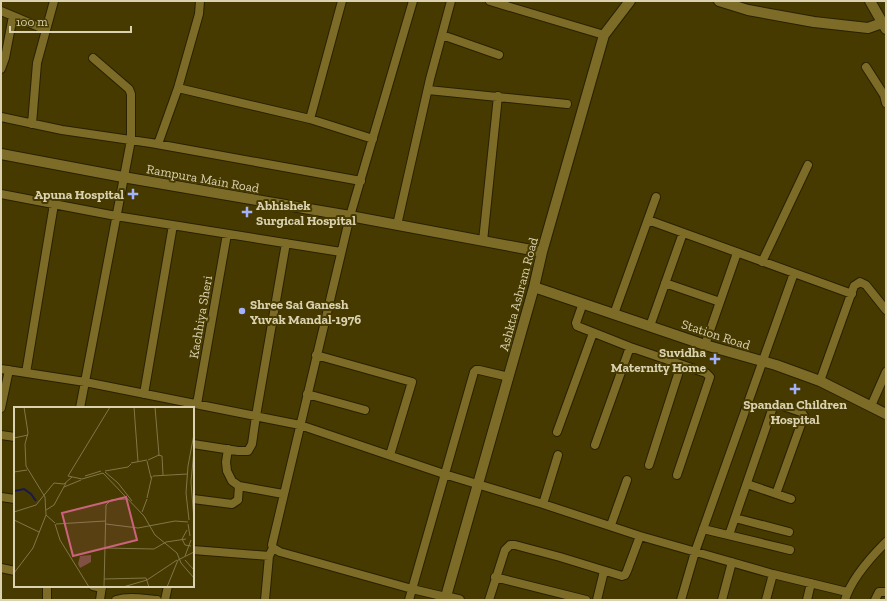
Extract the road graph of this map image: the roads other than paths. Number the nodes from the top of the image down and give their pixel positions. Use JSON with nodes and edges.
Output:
{"nodes":[{"id":1,"x":54,"y":1,"type":"edge"},
{"id":2,"x":200,"y":1,"type":"edge"},
{"id":3,"x":342,"y":1,"type":"edge"},
{"id":4,"x":414,"y":1,"type":"edge"},
{"id":5,"x":451,"y":1,"type":"edge"},
{"id":6,"x":490,"y":1,"type":"edge"},
{"id":7,"x":630,"y":1,"type":"edge"},
{"id":8,"x":720,"y":1,"type":"edge"},
{"id":9,"x":870,"y":1,"type":"edge"},
{"id":10,"x":1,"y":11,"type":"edge"},
{"id":11,"x":13,"y":16,"type":"junction"},
{"id":12,"x":884,"y":26,"type":"edge"},
{"id":13,"x":46,"y":30,"type":"junction"},
{"id":14,"x":442,"y":35,"type":"junction"},
{"id":15,"x":604,"y":35,"type":"junction"},
{"id":16,"x":500,"y":55,"type":"dead end"},
{"id":17,"x":94,"y":58,"type":"dead end"},
{"id":18,"x":866,"y":67,"type":"dead end"},
{"id":19,"x":1,"y":69,"type":"edge"},
{"id":20,"x":178,"y":88,"type":"junction"},
{"id":21,"x":428,"y":90,"type":"junction"},
{"id":22,"x":498,"y":96,"type":"junction"},
{"id":23,"x":886,"y":100,"type":"edge"},
{"id":24,"x":886,"y":103,"type":"edge"},
{"id":25,"x":567,"y":104,"type":"dead end"},
{"id":26,"x":1,"y":117,"type":"edge"},
{"id":27,"x":310,"y":118,"type":"junction"},
{"id":28,"x":32,"y":124,"type":"junction"},
{"id":29,"x":373,"y":139,"type":"junction"},
{"id":30,"x":131,"y":140,"type":"junction"},
{"id":31,"x":158,"y":144,"type":"junction"},
{"id":32,"x":1,"y":154,"type":"edge"},
{"id":33,"x":808,"y":166,"type":"dead end"},
{"id":34,"x":123,"y":177,"type":"junction"},
{"id":35,"x":361,"y":181,"type":"junction"},
{"id":36,"x":1,"y":195,"type":"edge"},
{"id":37,"x":656,"y":197,"type":"dead end"},
{"id":38,"x":54,"y":204,"type":"junction"},
{"id":39,"x":116,"y":216,"type":"junction"},
{"id":40,"x":350,"y":216,"type":"junction"},
{"id":41,"x":648,"y":220,"type":"junction"},
{"id":42,"x":173,"y":225,"type":"junction"},
{"id":43,"x":397,"y":225,"type":"junction"},
{"id":44,"x":683,"y":233,"type":"junction"},
{"id":45,"x":227,"y":234,"type":"junction"},
{"id":46,"x":483,"y":241,"type":"junction"},
{"id":47,"x":286,"y":243,"type":"junction"},
{"id":48,"x":341,"y":252,"type":"junction"},
{"id":49,"x":542,"y":252,"type":"junction"},
{"id":50,"x":737,"y":252,"type":"junction"},
{"id":51,"x":762,"y":262,"type":"junction"},
{"id":52,"x":794,"y":273,"type":"junction"},
{"id":53,"x":665,"y":283,"type":"junction"},
{"id":54,"x":534,"y":287,"type":"junction"},
{"id":55,"x":852,"y":294,"type":"junction"},
{"id":56,"x":720,"y":302,"type":"junction"},
{"id":57,"x":583,"y":303,"type":"junction"},
{"id":58,"x":886,"y":310,"type":"edge"},
{"id":59,"x":614,"y":314,"type":"junction"},
{"id":60,"x":650,"y":326,"type":"junction"},
{"id":61,"x":593,"y":333,"type":"junction"},
{"id":62,"x":705,"y":345,"type":"junction"},
{"id":63,"x":630,"y":347,"type":"junction"},
{"id":64,"x":316,"y":356,"type":"junction"},
{"id":65,"x":763,"y":362,"type":"junction"},
{"id":66,"x":681,"y":365,"type":"junction"},
{"id":67,"x":5,"y":369,"type":"edge"},
{"id":68,"x":886,"y":372,"type":"edge"},
{"id":69,"x":26,"y":373,"type":"junction"},
{"id":70,"x":509,"y":377,"type":"junction"},
{"id":71,"x":820,"y":381,"type":"junction"},
{"id":72,"x":85,"y":382,"type":"junction"},
{"id":73,"x":144,"y":394,"type":"junction"},
{"id":74,"x":307,"y":394,"type":"junction"},
{"id":75,"x":197,"y":404,"type":"junction"},
{"id":76,"x":871,"y":406,"type":"junction"},
{"id":77,"x":80,"y":407,"type":"edge"},
{"id":78,"x":1,"y":408,"type":"edge"},
{"id":79,"x":365,"y":410,"type":"dead end"},
{"id":80,"x":886,"y":414,"type":"edge"},
{"id":81,"x":256,"y":416,"type":"junction"},
{"id":82,"x":300,"y":425,"type":"junction"},
{"id":83,"x":556,"y":432,"type":"dead end"},
{"id":84,"x":1,"y":435,"type":"edge"},
{"id":85,"x":14,"y":437,"type":"edge"},
{"id":86,"x":194,"y":444,"type":"edge"},
{"id":87,"x":595,"y":445,"type":"dead end"},
{"id":88,"x":228,"y":450,"type":"junction"},
{"id":89,"x":390,"y":455,"type":"junction"},
{"id":90,"x":558,"y":455,"type":"dead end"},
{"id":91,"x":649,"y":465,"type":"dead end"},
{"id":92,"x":444,"y":474,"type":"junction"},
{"id":93,"x":677,"y":475,"type":"dead end"},
{"id":94,"x":627,"y":480,"type":"dead end"},
{"id":95,"x":477,"y":484,"type":"junction"},
{"id":96,"x":747,"y":484,"type":"junction"},
{"id":97,"x":239,"y":486,"type":"junction"},
{"id":98,"x":283,"y":494,"type":"junction"},
{"id":99,"x":776,"y":494,"type":"junction"},
{"id":100,"x":1,"y":497,"type":"edge"},
{"id":101,"x":14,"y":499,"type":"edge"},
{"id":102,"x":194,"y":499,"type":"edge"},
{"id":103,"x":791,"y":499,"type":"dead end"},
{"id":104,"x":543,"y":504,"type":"junction"},
{"id":105,"x":735,"y":518,"type":"junction"},
{"id":106,"x":611,"y":525,"type":"junction"},
{"id":107,"x":703,"y":529,"type":"junction"},
{"id":108,"x":789,"y":532,"type":"dead end"},
{"id":109,"x":729,"y":535,"type":"junction"},
{"id":110,"x":640,"y":536,"type":"junction"},
{"id":111,"x":886,"y":542,"type":"edge"},
{"id":112,"x":273,"y":548,"type":"junction"},
{"id":113,"x":194,"y":550,"type":"edge"},
{"id":114,"x":790,"y":550,"type":"dead end"},
{"id":115,"x":695,"y":552,"type":"junction"},
{"id":116,"x":269,"y":556,"type":"junction"},
{"id":117,"x":732,"y":562,"type":"junction"},
{"id":118,"x":1,"y":568,"type":"edge"},
{"id":119,"x":14,"y":571,"type":"edge"},
{"id":120,"x":604,"y":571,"type":"junction"},
{"id":121,"x":773,"y":574,"type":"junction"},
{"id":122,"x":495,"y":577,"type":"junction"},
{"id":123,"x":812,"y":583,"type":"junction"},
{"id":124,"x":47,"y":587,"type":"edge"},
{"id":125,"x":102,"y":587,"type":"edge"},
{"id":126,"x":168,"y":587,"type":"edge"},
{"id":127,"x":412,"y":589,"type":"junction"},
{"id":128,"x":884,"y":593,"type":"edge"},
{"id":129,"x":846,"y":596,"type":"edge"},
{"id":130,"x":445,"y":598,"type":"edge"},
{"id":131,"x":47,"y":600,"type":"edge"},
{"id":132,"x":100,"y":600,"type":"edge"},
{"id":133,"x":116,"y":600,"type":"edge"},
{"id":134,"x":157,"y":600,"type":"edge"},
{"id":135,"x":165,"y":600,"type":"edge"},
{"id":136,"x":265,"y":600,"type":"edge"},
{"id":137,"x":409,"y":600,"type":"edge"},
{"id":138,"x":459,"y":600,"type":"edge"},
{"id":139,"x":489,"y":600,"type":"edge"},
{"id":140,"x":586,"y":600,"type":"edge"},
{"id":141,"x":597,"y":600,"type":"edge"},
{"id":142,"x":681,"y":600,"type":"edge"},
{"id":143,"x":722,"y":600,"type":"edge"},
{"id":144,"x":766,"y":600,"type":"edge"},
{"id":145,"x":807,"y":600,"type":"edge"},
{"id":146,"x":875,"y":600,"type":"edge"}],
"edges":[{"from":1,"to":13,"type":"street"},
{"from":2,"to":20,"type":"street"},
{"from":3,"to":27,"type":"street"},
{"from":4,"to":29,"type":"street"},
{"from":5,"to":14,"type":"street"},
{"from":6,"to":15,"type":"street"},
{"from":7,"to":15,"type":"street","name":"Ashkta Ashram Road"},
{"from":8,"to":12,"type":"street"},
{"from":9,"to":12,"type":"street"},
{"from":10,"to":11,"type":"street"},
{"from":11,"to":13,"type":"street"},
{"from":11,"to":19,"type":"street"},
{"from":13,"to":28,"type":"street"},
{"from":14,"to":16,"type":"street"},
{"from":14,"to":21,"type":"street"},
{"from":15,"to":49,"type":"street","name":"Ashkta Ashram Road"},
{"from":17,"to":30,"type":"street"},
{"from":18,"to":23,"type":"street"},
{"from":20,"to":27,"type":"street"},
{"from":20,"to":31,"type":"street"},
{"from":21,"to":22,"type":"street"},
{"from":21,"to":43,"type":"street"},
{"from":22,"to":25,"type":"street"},
{"from":22,"to":46,"type":"street"},
{"from":23,"to":24,"type":"street"},
{"from":26,"to":28,"type":"street"},
{"from":27,"to":29,"type":"street"},
{"from":28,"to":30,"type":"street"},
{"from":29,"to":35,"type":"street"},
{"from":30,"to":31,"type":"street"},
{"from":30,"to":34,"type":"street"},
{"from":31,"to":35,"type":"street"},
{"from":32,"to":34,"type":"street","name":"Rampura Main Road"},
{"from":33,"to":51,"type":"street"},
{"from":34,"to":39,"type":"street"},
{"from":34,"to":40,"type":"street","name":"Rampura Main Road"},
{"from":35,"to":40,"type":"street"},
{"from":36,"to":38,"type":"street"},
{"from":37,"to":41,"type":"street"},
{"from":38,"to":39,"type":"street"},
{"from":38,"to":69,"type":"street"},
{"from":39,"to":42,"type":"street"},
{"from":39,"to":72,"type":"street"},
{"from":40,"to":43,"type":"street","name":"Rampura Main Road"},
{"from":40,"to":48,"type":"street"},
{"from":41,"to":44,"type":"street"},
{"from":41,"to":59,"type":"street"},
{"from":42,"to":45,"type":"street"},
{"from":42,"to":73,"type":"street"},
{"from":43,"to":46,"type":"street","name":"Rampura Main Road"},
{"from":44,"to":50,"type":"street"},
{"from":44,"to":53,"type":"street"},
{"from":45,"to":47,"type":"street"},
{"from":45,"to":75,"type":"street","name":"Kachhiya Sheri"},
{"from":46,"to":49,"type":"street","name":"Rampura Main Road"},
{"from":47,"to":48,"type":"street"},
{"from":47,"to":81,"type":"street"},
{"from":48,"to":64,"type":"street"},
{"from":49,"to":54,"type":"street","name":"Ashkta Ashram Road"},
{"from":50,"to":51,"type":"street"},
{"from":50,"to":56,"type":"street"},
{"from":51,"to":52,"type":"street"},
{"from":52,"to":55,"type":"street"},
{"from":52,"to":65,"type":"street"},
{"from":53,"to":56,"type":"street"},
{"from":53,"to":60,"type":"street"},
{"from":54,"to":57,"type":"street","name":"Station Road"},
{"from":54,"to":70,"type":"street","name":"Ashkta Ashram Road"},
{"from":55,"to":58,"type":"street"},
{"from":55,"to":71,"type":"street"},
{"from":56,"to":62,"type":"street"},
{"from":57,"to":59,"type":"street","name":"Station Road"},
{"from":57,"to":61,"type":"street"},
{"from":59,"to":60,"type":"street","name":"Station Road"},
{"from":60,"to":62,"type":"street","name":"Station Road"},
{"from":61,"to":63,"type":"street"},
{"from":61,"to":83,"type":"street"},
{"from":62,"to":65,"type":"street","name":"Station Road"},
{"from":63,"to":66,"type":"street"},
{"from":63,"to":87,"type":"street"},
{"from":64,"to":74,"type":"street"},
{"from":64,"to":89,"type":"street"},
{"from":65,"to":71,"type":"street","name":"Station Road"},
{"from":65,"to":107,"type":"street"},
{"from":66,"to":91,"type":"street"},
{"from":66,"to":93,"type":"street"},
{"from":67,"to":69,"type":"street"},
{"from":67,"to":78,"type":"street"},
{"from":68,"to":76,"type":"street"},
{"from":69,"to":72,"type":"street"},
{"from":70,"to":92,"type":"street"},
{"from":70,"to":95,"type":"street","name":"Ashkta Ashram Road"},
{"from":71,"to":76,"type":"street","name":"Station Road"},
{"from":72,"to":73,"type":"street"},
{"from":72,"to":77,"type":"street"},
{"from":73,"to":75,"type":"street"},
{"from":74,"to":79,"type":"street"},
{"from":74,"to":82,"type":"street"},
{"from":75,"to":81,"type":"street"},
{"from":76,"to":80,"type":"street","name":"Station Road"},
{"from":81,"to":82,"type":"street"},
{"from":81,"to":88,"type":"street"},
{"from":82,"to":89,"type":"street"},
{"from":82,"to":98,"type":"street"},
{"from":84,"to":85,"type":"street"},
{"from":86,"to":88,"type":"street"},
{"from":88,"to":97,"type":"street"},
{"from":89,"to":92,"type":"street"},
{"from":90,"to":104,"type":"street"},
{"from":92,"to":95,"type":"street"},
{"from":92,"to":127,"type":"street"},
{"from":94,"to":106,"type":"street"},
{"from":95,"to":104,"type":"street"},
{"from":95,"to":130,"type":"street","name":"Ashkta Ashram Road"},
{"from":96,"to":99,"type":"street"},
{"from":96,"to":99,"type":"street"},
{"from":96,"to":105,"type":"street"},
{"from":97,"to":98,"type":"street"},
{"from":97,"to":102,"type":"street"},
{"from":98,"to":112,"type":"street"},
{"from":99,"to":103,"type":"street"},
{"from":100,"to":101,"type":"street"},
{"from":104,"to":106,"type":"street"},
{"from":105,"to":108,"type":"street"},
{"from":105,"to":109,"type":"street"},
{"from":106,"to":110,"type":"street"},
{"from":107,"to":109,"type":"street"},
{"from":107,"to":115,"type":"street"},
{"from":109,"to":114,"type":"street"},
{"from":110,"to":115,"type":"street"},
{"from":110,"to":120,"type":"street"},
{"from":111,"to":129,"type":"street"},
{"from":112,"to":116,"type":"street"},
{"from":112,"to":127,"type":"street"},
{"from":113,"to":116,"type":"street"},
{"from":115,"to":117,"type":"street"},
{"from":115,"to":142,"type":"street"},
{"from":116,"to":136,"type":"street"},
{"from":117,"to":121,"type":"street"},
{"from":117,"to":143,"type":"street"},
{"from":118,"to":119,"type":"street"},
{"from":120,"to":122,"type":"street"},
{"from":120,"to":141,"type":"street"},
{"from":121,"to":123,"type":"street"},
{"from":121,"to":144,"type":"street"},
{"from":122,"to":139,"type":"street"},
{"from":122,"to":140,"type":"street"},
{"from":123,"to":129,"type":"street"},
{"from":123,"to":145,"type":"street"},
{"from":124,"to":131,"type":"street"},
{"from":125,"to":132,"type":"street"},
{"from":126,"to":135,"type":"street"},
{"from":127,"to":130,"type":"street"},
{"from":127,"to":137,"type":"street"},
{"from":128,"to":146,"type":"street"},
{"from":130,"to":138,"type":"street"},
{"from":133,"to":134,"type":"street"}]}
